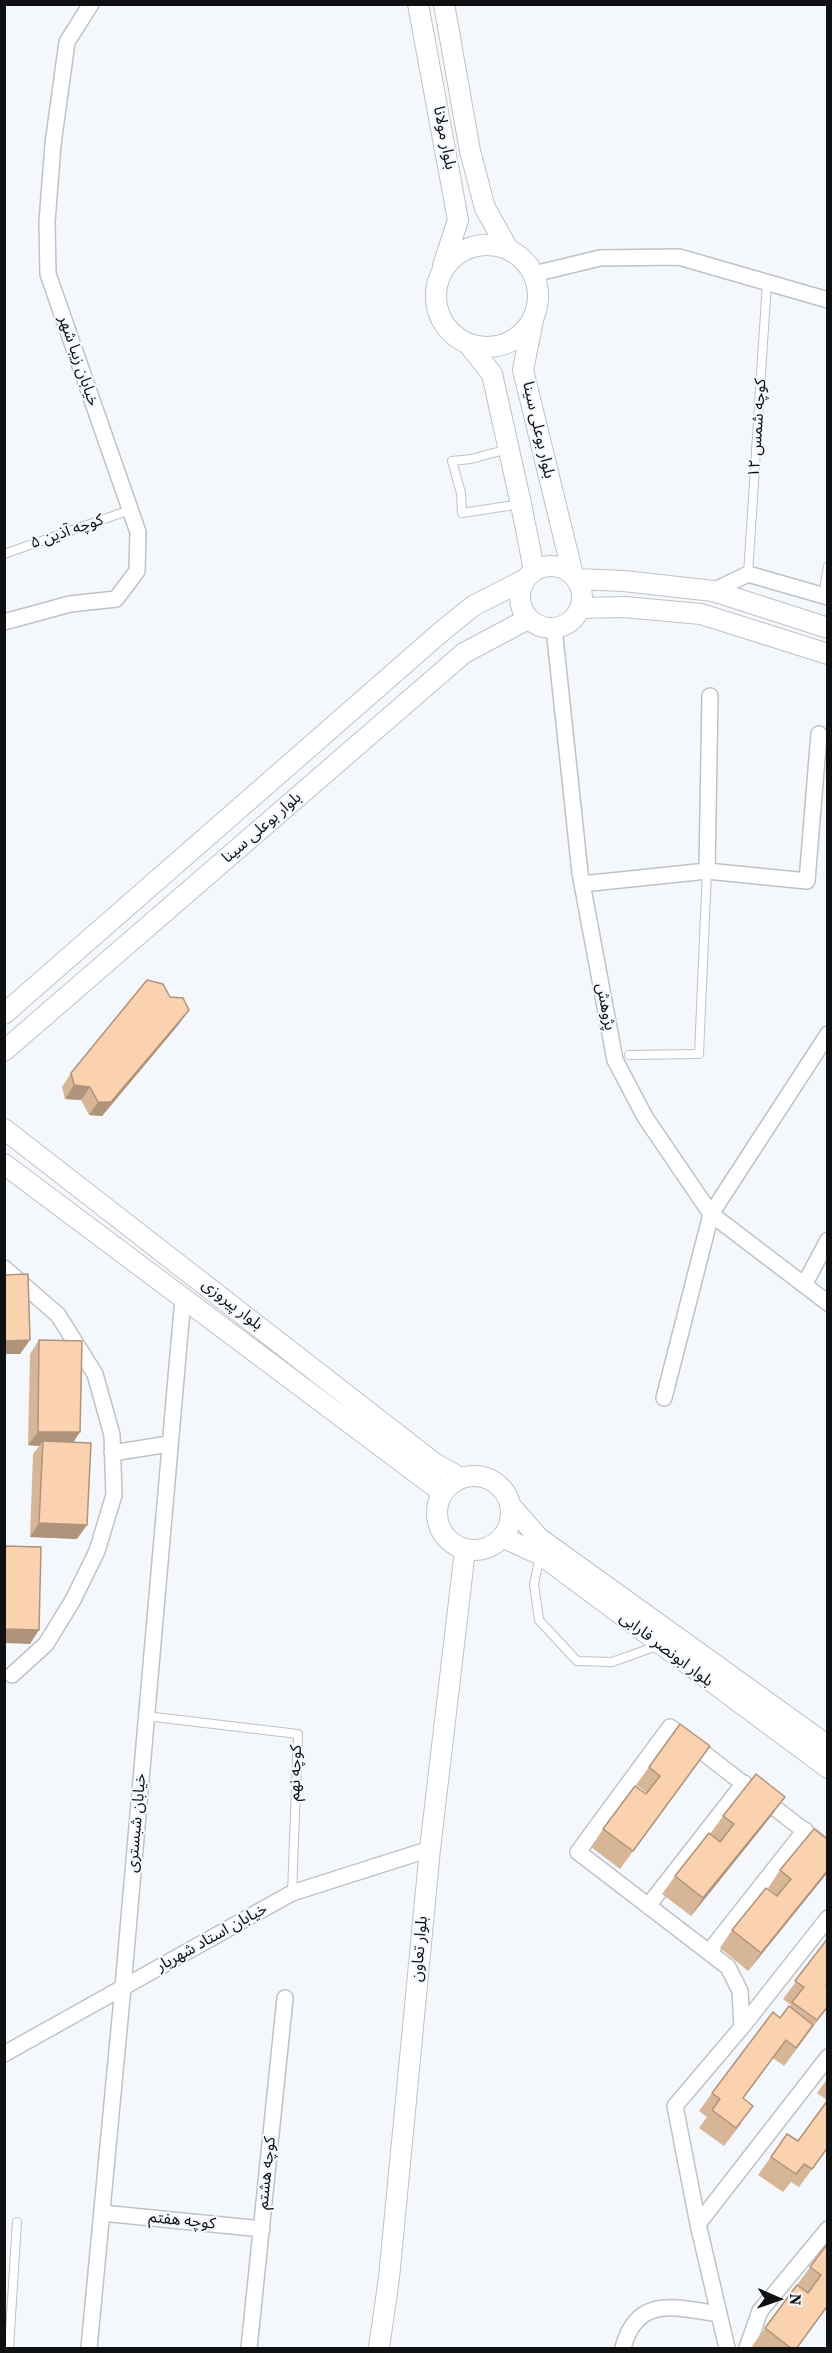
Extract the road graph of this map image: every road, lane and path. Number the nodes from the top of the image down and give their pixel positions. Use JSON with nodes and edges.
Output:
{"nodes":[{"id":1,"x":91,"y":4,"type":"edge"},
{"id":2,"x":418,"y":4,"type":"edge"},
{"id":3,"x":444,"y":4,"type":"edge"},
{"id":4,"x":508,"y":249,"type":"junction"},
{"id":5,"x":441,"y":271,"type":"junction"},
{"id":6,"x":534,"y":274,"type":"junction"},
{"id":7,"x":767,"y":282,"type":"junction"},
{"id":8,"x":828,"y":300,"type":"edge"},
{"id":9,"x":533,"y":319,"type":"junction"},
{"id":10,"x":469,"y":345,"type":"junction"},
{"id":11,"x":509,"y":448,"type":"junction"},
{"id":12,"x":521,"y":504,"type":"junction"},
{"id":13,"x":130,"y":510,"type":"junction"},
{"id":14,"x":4,"y":554,"type":"edge"},
{"id":15,"x":828,"y":566,"type":"edge"},
{"id":16,"x":748,"y":574,"type":"junction"},
{"id":17,"x":529,"y":575,"type":"junction"},
{"id":18,"x":575,"y":577,"type":"junction"},
{"id":19,"x":713,"y":591,"type":"junction"},
{"id":20,"x":825,"y":597,"type":"edge"},
{"id":21,"x":580,"y":608,"type":"junction"},
{"id":22,"x":528,"y":619,"type":"junction"},
{"id":23,"x":4,"y":622,"type":"edge"},
{"id":24,"x":554,"y":628,"type":"junction"},
{"id":25,"x":828,"y":628,"type":"edge"},
{"id":26,"x":828,"y":654,"type":"edge"},
{"id":27,"x":710,"y":696,"type":"dead end"},
{"id":28,"x":819,"y":734,"type":"dead end"},
{"id":29,"x":707,"y":870,"type":"junction"},
{"id":30,"x":582,"y":884,"type":"junction"},
{"id":31,"x":4,"y":1014,"type":"edge"},
{"id":32,"x":828,"y":1034,"type":"edge"},
{"id":33,"x":4,"y":1051,"type":"edge"},
{"id":34,"x":629,"y":1055,"type":"dead end"},
{"id":35,"x":4,"y":1129,"type":"edge"},
{"id":36,"x":4,"y":1164,"type":"edge"},
{"id":37,"x":711,"y":1214,"type":"junction"},
{"id":38,"x":828,"y":1240,"type":"edge"},
{"id":39,"x":4,"y":1268,"type":"edge"},
{"id":40,"x":804,"y":1285,"type":"junction"},
{"id":41,"x":183,"y":1298,"type":"junction"},
{"id":42,"x":828,"y":1303,"type":"edge"},
{"id":43,"x":664,"y":1398,"type":"dead end"},
{"id":44,"x":170,"y":1444,"type":"junction"},
{"id":45,"x":112,"y":1453,"type":"junction"},
{"id":46,"x":461,"y":1478,"type":"junction"},
{"id":47,"x":442,"y":1492,"type":"junction"},
{"id":48,"x":510,"y":1505,"type":"junction"},
{"id":49,"x":502,"y":1537,"type":"junction"},
{"id":50,"x":465,"y":1550,"type":"junction"},
{"id":51,"x":541,"y":1555,"type":"junction"},
{"id":52,"x":664,"y":1638,"type":"junction"},
{"id":53,"x":12,"y":1675,"type":"dead end"},
{"id":54,"x":146,"y":1716,"type":"junction"},
{"id":55,"x":828,"y":1746,"type":"edge"},
{"id":56,"x":828,"y":1768,"type":"edge"},
{"id":57,"x":744,"y":1783,"type":"junction"},
{"id":58,"x":805,"y":1830,"type":"junction"},
{"id":59,"x":430,"y":1849,"type":"junction"},
{"id":60,"x":828,"y":1849,"type":"edge"},
{"id":61,"x":292,"y":1893,"type":"junction"},
{"id":62,"x":648,"y":1906,"type":"junction"},
{"id":63,"x":828,"y":1918,"type":"edge"},
{"id":64,"x":709,"y":1952,"type":"junction"},
{"id":65,"x":123,"y":1987,"type":"junction"},
{"id":66,"x":285,"y":1998,"type":"dead end"},
{"id":67,"x":742,"y":2027,"type":"junction"},
{"id":68,"x":4,"y":2054,"type":"edge"},
{"id":69,"x":828,"y":2057,"type":"edge"},
{"id":70,"x":102,"y":2213,"type":"junction"},
{"id":71,"x":17,"y":2222,"type":"dead end"},
{"id":72,"x":698,"y":2224,"type":"junction"},
{"id":73,"x":262,"y":2229,"type":"junction"},
{"id":74,"x":828,"y":2229,"type":"edge"},
{"id":75,"x":719,"y":2314,"type":"junction"},
{"id":76,"x":9,"y":2349,"type":"edge"},
{"id":77,"x":89,"y":2349,"type":"edge"},
{"id":78,"x":249,"y":2349,"type":"edge"},
{"id":79,"x":379,"y":2349,"type":"edge"},
{"id":80,"x":623,"y":2349,"type":"edge"},
{"id":81,"x":727,"y":2349,"type":"edge"},
{"id":82,"x":747,"y":2349,"type":"edge"}],
"edges":[{"from":1,"to":13,"type":"street","name":"خیابان زیبا شهر"},
{"from":2,"to":5,"type":"street","name":"بلوار مولانا"},
{"from":3,"to":4,"type":"street","name":"بلوار مولانا"},
{"from":4,"to":5,"type":"street"},
{"from":4,"to":6,"type":"street"},
{"from":5,"to":10,"type":"street"},
{"from":6,"to":7,"type":"street"},
{"from":6,"to":9,"type":"street"},
{"from":7,"to":8,"type":"street"},
{"from":7,"to":16,"type":"lane","name":"کوچه شمس ۱۲"},
{"from":9,"to":10,"type":"street"},
{"from":9,"to":18,"type":"street","name":"بلوار بوعلی سینا"},
{"from":10,"to":11,"type":"street","name":"بلوار بوعلی سینا"},
{"from":11,"to":12,"type":"street","name":"بلوار بوعلی سینا"},
{"from":11,"to":12,"type":"lane"},
{"from":12,"to":17,"type":"street","name":"بلوار بوعلی سینا"},
{"from":13,"to":14,"type":"lane","name":"کوچه آذین ۵"},
{"from":13,"to":23,"type":"street","name":"خیابان زیبا شهر"},
{"from":15,"to":20,"type":"lane"},
{"from":16,"to":19,"type":"street"},
{"from":16,"to":20,"type":"street"},
{"from":17,"to":18,"type":"street"},
{"from":17,"to":22,"type":"street"},
{"from":17,"to":31,"type":"street","name":"بلوار بوعلی سینا"},
{"from":18,"to":19,"type":"street"},
{"from":18,"to":21,"type":"street"},
{"from":19,"to":25,"type":"street"},
{"from":21,"to":24,"type":"street"},
{"from":21,"to":26,"type":"street"},
{"from":22,"to":24,"type":"street"},
{"from":22,"to":33,"type":"street","name":"بلوار بوعلی سینا"},
{"from":24,"to":30,"type":"street","name":"پژوهش"},
{"from":27,"to":29,"type":"street"},
{"from":28,"to":29,"type":"street"},
{"from":29,"to":30,"type":"street"},
{"from":29,"to":34,"type":"lane"},
{"from":30,"to":37,"type":"street","name":"پژوهش"},
{"from":32,"to":37,"type":"street"},
{"from":35,"to":46,"type":"street","name":"بلوار پیروزی"},
{"from":36,"to":41,"type":"street","name":"بلوار پیروزی"},
{"from":37,"to":40,"type":"street","name":"پژوهش"},
{"from":37,"to":43,"type":"street"},
{"from":38,"to":40,"type":"street"},
{"from":39,"to":45,"type":"street"},
{"from":40,"to":42,"type":"street","name":"پژوهش"},
{"from":41,"to":44,"type":"street","name":"خیابان شبستری"},
{"from":41,"to":47,"type":"street","name":"بلوار پیروزی"},
{"from":44,"to":45,"type":"street"},
{"from":44,"to":54,"type":"street","name":"خیابان شبستری"},
{"from":45,"to":53,"type":"street"},
{"from":46,"to":47,"type":"street"},
{"from":46,"to":48,"type":"street"},
{"from":47,"to":50,"type":"street"},
{"from":48,"to":49,"type":"street"},
{"from":48,"to":52,"type":"street","name":"بلوار ابونصر فارابی"},
{"from":49,"to":50,"type":"street"},
{"from":49,"to":51,"type":"street","name":"بلوار ابونصر فارابی"},
{"from":50,"to":59,"type":"street","name":"بلوار تعاون"},
{"from":51,"to":52,"type":"street","name":"بلوار ابونصر فارابی"},
{"from":51,"to":52,"type":"lane"},
{"from":52,"to":55,"type":"street","name":"بلوار ابونصر فارابی"},
{"from":52,"to":56,"type":"street","name":"بلوار ابونصر فارابی"},
{"from":54,"to":61,"type":"lane","name":"کوچه نهم"},
{"from":54,"to":65,"type":"street","name":"خیابان شبستری"},
{"from":57,"to":58,"type":"street"},
{"from":57,"to":62,"type":"street"},
{"from":57,"to":62,"type":"street"},
{"from":58,"to":60,"type":"street"},
{"from":58,"to":64,"type":"street"},
{"from":59,"to":61,"type":"street","name":"خیابان استاد شهریار"},
{"from":59,"to":79,"type":"street","name":"بلوار تعاون"},
{"from":61,"to":65,"type":"street","name":"خیابان استاد شهریار"},
{"from":62,"to":64,"type":"street"},
{"from":63,"to":67,"type":"street"},
{"from":64,"to":67,"type":"street"},
{"from":65,"to":68,"type":"street","name":"خیابان استاد شهریار"},
{"from":65,"to":70,"type":"street","name":"خیابان شبستری"},
{"from":66,"to":73,"type":"street","name":"کوچه هشتم"},
{"from":67,"to":72,"type":"street"},
{"from":69,"to":72,"type":"street"},
{"from":70,"to":73,"type":"street","name":"کوچه هفتم"},
{"from":70,"to":77,"type":"street","name":"خیابان شبستری"},
{"from":71,"to":76,"type":"lane"},
{"from":72,"to":75,"type":"street"},
{"from":73,"to":78,"type":"street","name":"کوچه هشتم"},
{"from":74,"to":82,"type":"street"},
{"from":75,"to":80,"type":"street"},
{"from":75,"to":81,"type":"street"}]}
